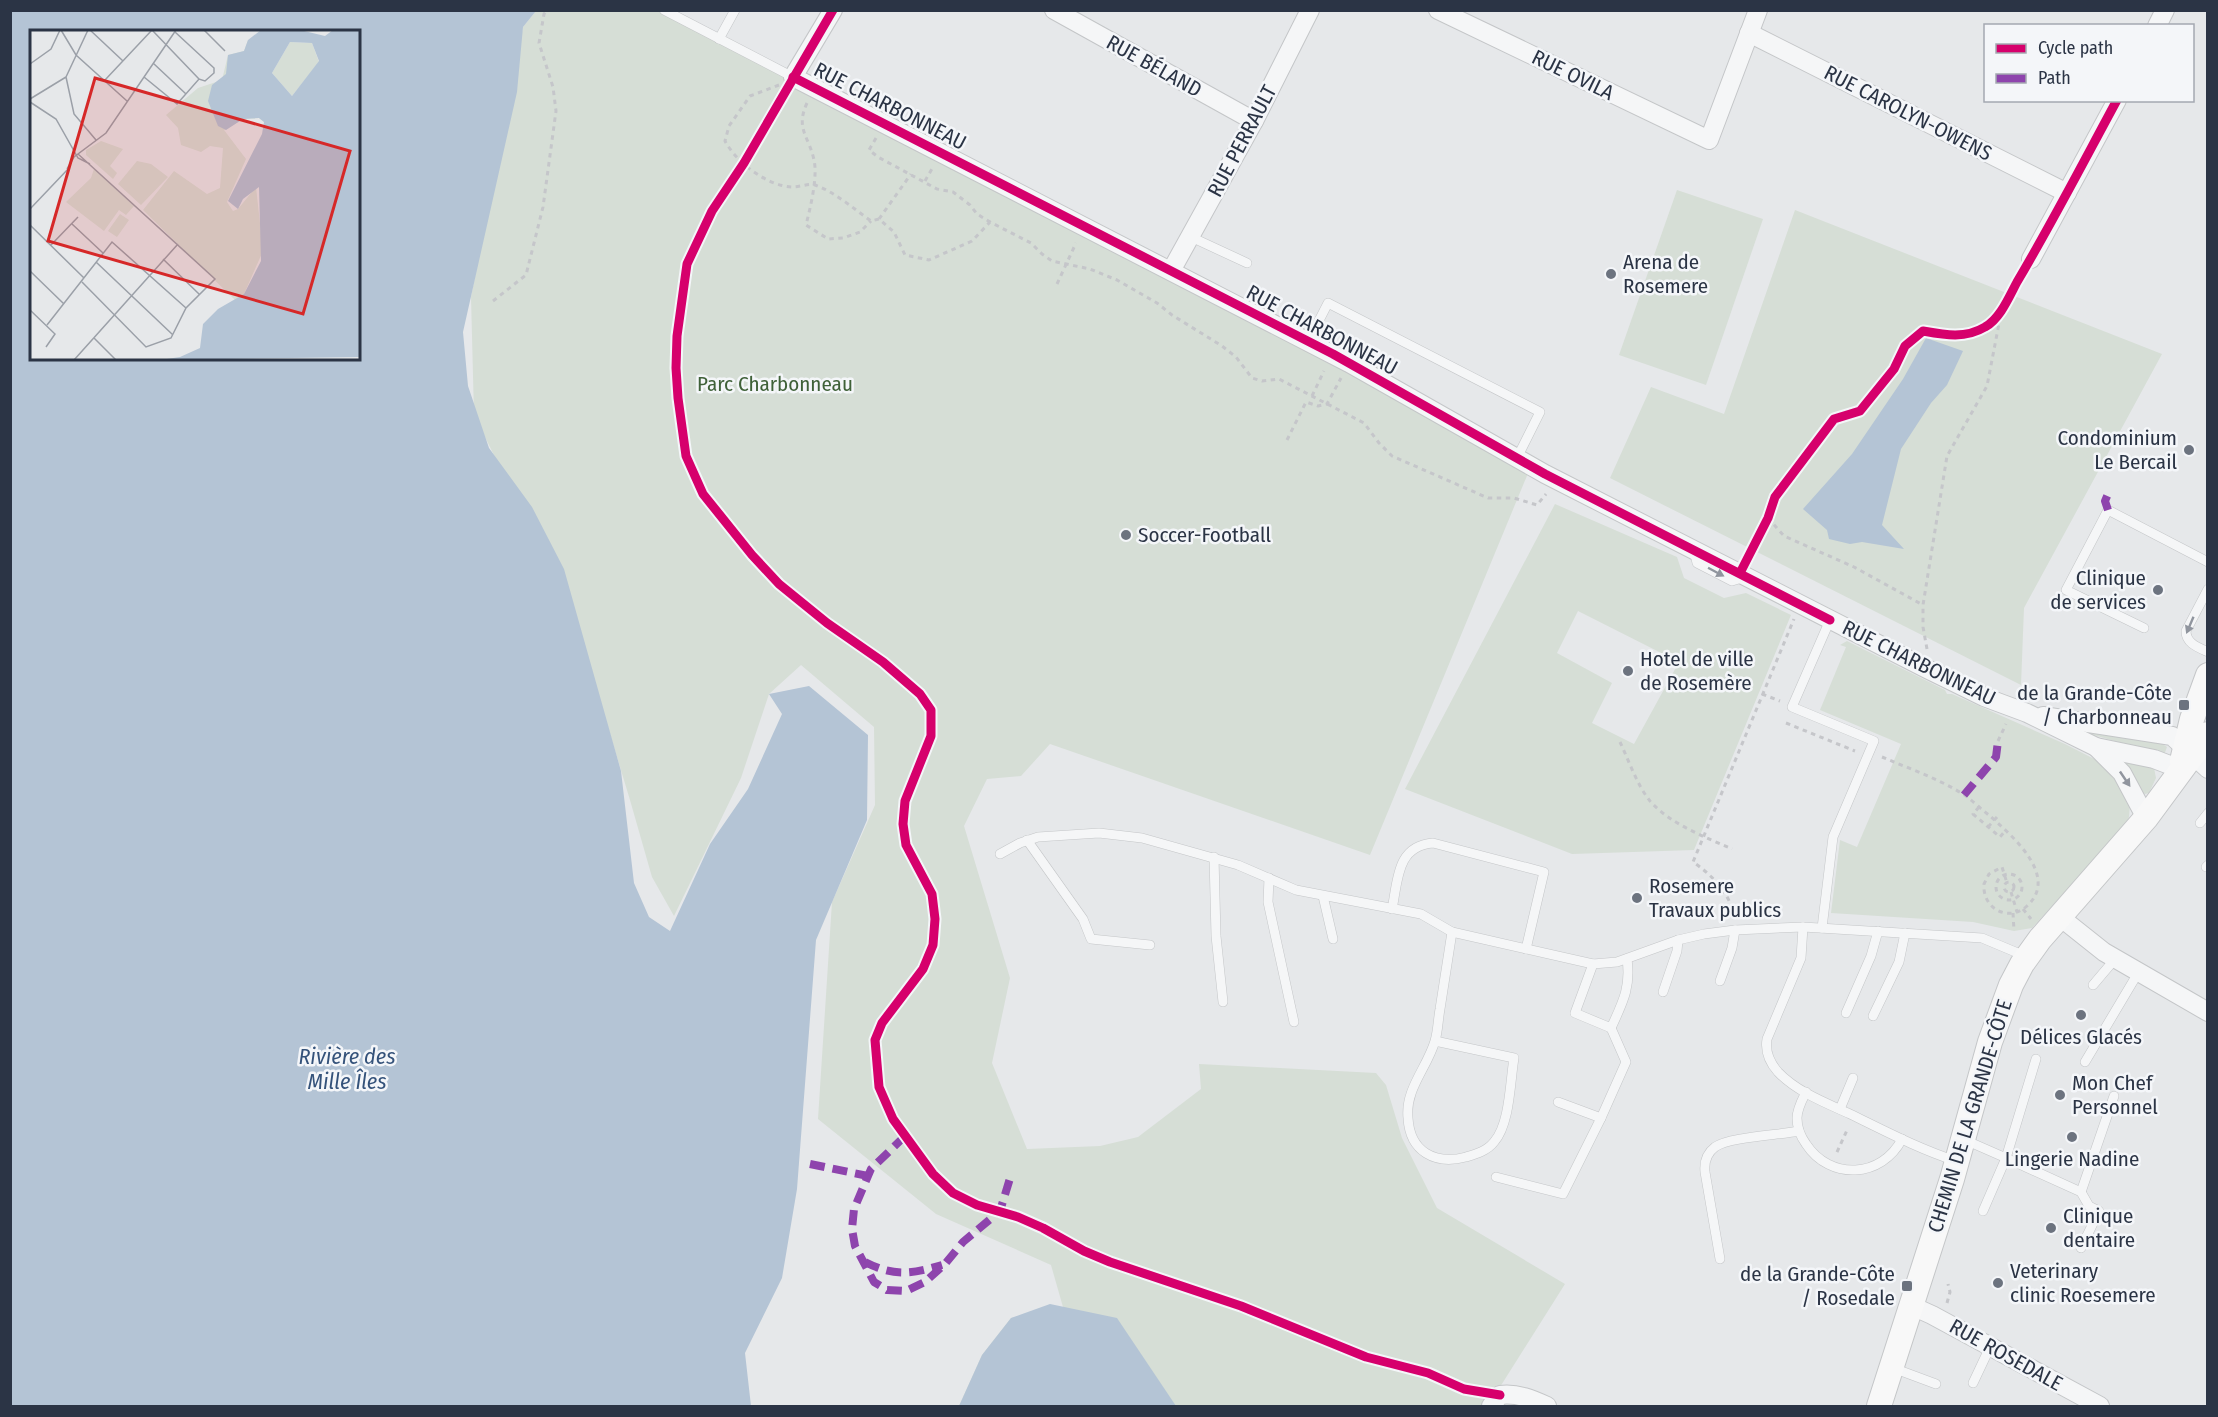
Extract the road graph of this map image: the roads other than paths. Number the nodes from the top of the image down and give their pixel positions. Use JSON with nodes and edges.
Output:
{"nodes":[{"id":1,"x":664,"y":10,"type":"edge"},
{"id":2,"x":735,"y":10,"type":"edge"},
{"id":3,"x":833,"y":10,"type":"edge"},
{"id":4,"x":1054,"y":10,"type":"edge"},
{"id":5,"x":1310,"y":10,"type":"edge"},
{"id":6,"x":1438,"y":10,"type":"edge"},
{"id":7,"x":1758,"y":10,"type":"edge"},
{"id":8,"x":2166,"y":10,"type":"edge"},
{"id":9,"x":2158,"y":24,"type":"edge"},
{"id":10,"x":1749,"y":33,"type":"junction"},
{"id":11,"x":719,"y":39,"type":"junction"},
{"id":12,"x":791,"y":80,"type":"junction"},
{"id":13,"x":2116,"y":102,"type":"edge"},
{"id":14,"x":1254,"y":121,"type":"junction"},
{"id":15,"x":2067,"y":193,"type":"junction"},
{"id":16,"x":1191,"y":237,"type":"junction"},
{"id":17,"x":2031,"y":259,"type":"dead end"},
{"id":18,"x":1248,"y":263,"type":"dead end"},
{"id":19,"x":1172,"y":271,"type":"junction"},
{"id":20,"x":1308,"y":342,"type":"junction"},
{"id":21,"x":1517,"y":458,"type":"junction"},
{"id":22,"x":2207,"y":561,"type":"edge"},
{"id":23,"x":2208,"y":590,"type":"edge"},
{"id":24,"x":1830,"y":620,"type":"junction"},
{"id":25,"x":2144,"y":628,"type":"dead end"},
{"id":26,"x":2208,"y":652,"type":"edge"},
{"id":27,"x":2208,"y":675,"type":"edge"},
{"id":28,"x":2027,"y":713,"type":"junction"},
{"id":29,"x":2208,"y":734,"type":"edge"},
{"id":30,"x":2096,"y":747,"type":"junction"},
{"id":31,"x":2192,"y":760,"type":"edge"},
{"id":32,"x":2208,"y":813,"type":"edge"},
{"id":33,"x":2146,"y":818,"type":"junction"},
{"id":34,"x":2200,"y":823,"type":"dead end"},
{"id":35,"x":1027,"y":840,"type":"junction"},
{"id":36,"x":1000,"y":854,"type":"dead end"},
{"id":37,"x":1214,"y":857,"type":"junction"},
{"id":38,"x":1269,"y":878,"type":"junction"},
{"id":39,"x":1323,"y":896,"type":"junction"},
{"id":40,"x":1392,"y":909,"type":"junction"},
{"id":41,"x":2060,"y":917,"type":"junction"},
{"id":42,"x":1803,"y":927,"type":"junction"},
{"id":43,"x":1822,"y":928,"type":"junction"},
{"id":44,"x":1735,"y":930,"type":"junction"},
{"id":45,"x":1878,"y":931,"type":"junction"},
{"id":46,"x":1452,"y":932,"type":"junction"},
{"id":47,"x":1905,"y":933,"type":"junction"},
{"id":48,"x":1333,"y":939,"type":"dead end"},
{"id":49,"x":1678,"y":940,"type":"junction"},
{"id":50,"x":1150,"y":945,"type":"dead end"},
{"id":51,"x":1526,"y":949,"type":"junction"},
{"id":52,"x":2027,"y":957,"type":"junction"},
{"id":53,"x":1627,"y":959,"type":"junction"},
{"id":54,"x":2115,"y":959,"type":"junction"},
{"id":55,"x":1593,"y":964,"type":"junction"},
{"id":56,"x":2138,"y":973,"type":"junction"},
{"id":57,"x":1720,"y":981,"type":"dead end"},
{"id":58,"x":2093,"y":985,"type":"dead end"},
{"id":59,"x":1663,"y":992,"type":"dead end"},
{"id":60,"x":1223,"y":1002,"type":"dead end"},
{"id":61,"x":2208,"y":1012,"type":"edge"},
{"id":62,"x":1846,"y":1013,"type":"dead end"},
{"id":63,"x":1873,"y":1016,"type":"dead end"},
{"id":64,"x":1294,"y":1022,"type":"dead end"},
{"id":65,"x":1611,"y":1028,"type":"junction"},
{"id":66,"x":1435,"y":1041,"type":"junction"},
{"id":67,"x":2036,"y":1059,"type":"dead end"},
{"id":68,"x":2085,"y":1062,"type":"dead end"},
{"id":69,"x":1853,"y":1078,"type":"dead end"},
{"id":70,"x":1806,"y":1092,"type":"junction"},
{"id":71,"x":2114,"y":1096,"type":"dead end"},
{"id":72,"x":1558,"y":1102,"type":"dead end"},
{"id":73,"x":1840,"y":1109,"type":"junction"},
{"id":74,"x":1601,"y":1118,"type":"junction"},
{"id":75,"x":1799,"y":1131,"type":"junction"},
{"id":76,"x":1902,"y":1139,"type":"junction"},
{"id":77,"x":1960,"y":1150,"type":"junction"},
{"id":78,"x":2006,"y":1158,"type":"junction"},
{"id":79,"x":1496,"y":1177,"type":"dead end"},
{"id":80,"x":2081,"y":1192,"type":"junction"},
{"id":81,"x":1983,"y":1211,"type":"dead end"},
{"id":82,"x":2081,"y":1248,"type":"dead end"},
{"id":83,"x":1720,"y":1259,"type":"dead end"},
{"id":84,"x":1911,"y":1306,"type":"junction"},
{"id":85,"x":1990,"y":1347,"type":"junction"},
{"id":86,"x":1892,"y":1368,"type":"junction"},
{"id":87,"x":1973,"y":1383,"type":"dead end"},
{"id":88,"x":1936,"y":1384,"type":"dead end"},
{"id":89,"x":1495,"y":1401,"type":"edge"},
{"id":90,"x":1547,"y":1407,"type":"edge"},
{"id":91,"x":1879,"y":1407,"type":"edge"},
{"id":92,"x":2100,"y":1407,"type":"edge"}],
"edges":[{"from":1,"to":11,"type":"lane"},
{"from":2,"to":11,"type":"lane"},
{"from":3,"to":12,"type":"street"},
{"from":4,"to":14,"type":"street","name":"RUE BÉLAND"},
{"from":5,"to":14,"type":"street","name":"RUE PERRAULT"},
{"from":6,"to":10,"type":"street","name":"RUE OVILA"},
{"from":7,"to":10,"type":"street"},
{"from":8,"to":9,"type":"street"},
{"from":10,"to":15,"type":"street","name":"RUE CAROLYN-OWENS"},
{"from":11,"to":12,"type":"lane"},
{"from":12,"to":19,"type":"street","name":"RUE CHARBONNEAU"},
{"from":13,"to":15,"type":"street"},
{"from":14,"to":16,"type":"street","name":"RUE PERRAULT"},
{"from":15,"to":17,"type":"street"},
{"from":16,"to":18,"type":"lane"},
{"from":16,"to":19,"type":"street","name":"RUE PERRAULT"},
{"from":19,"to":20,"type":"street","name":"RUE CHARBONNEAU"},
{"from":20,"to":21,"type":"street","name":"RUE CHARBONNEAU"},
{"from":20,"to":21,"type":"lane"},
{"from":21,"to":24,"type":"street","name":"RUE CHARBONNEAU"},
{"from":22,"to":25,"type":"lane"},
{"from":23,"to":26,"type":"lane","one_way":true},
{"from":24,"to":28,"type":"street","name":"RUE CHARBONNEAU"},
{"from":24,"to":43,"type":"lane"},
{"from":27,"to":31,"type":"main road","name":"CHEMIN DE LA GRANDE-CÔTE"},
{"from":28,"to":30,"type":"street","name":"RUE CHARBONNEAU"},
{"from":28,"to":31,"type":"street","name":"RUE CHARBONNEAU"},
{"from":29,"to":31,"type":"main road","name":"CHEMIN DE LA GRANDE-CÔTE"},
{"from":30,"to":31,"type":"street","name":"RUE CHARBONNEAU"},
{"from":30,"to":33,"type":"street","name":"RUE CHARBONNEAU","one_way":true},
{"from":31,"to":33,"type":"main road","name":"CHEMIN DE LA GRANDE-CÔTE"},
{"from":32,"to":34,"type":"lane"},
{"from":33,"to":41,"type":"main road","name":"CHEMIN DE LA GRANDE-CÔTE"},
{"from":35,"to":36,"type":"lane"},
{"from":35,"to":37,"type":"lane"},
{"from":35,"to":50,"type":"lane"},
{"from":37,"to":38,"type":"lane"},
{"from":37,"to":60,"type":"lane"},
{"from":38,"to":39,"type":"lane"},
{"from":38,"to":64,"type":"lane"},
{"from":39,"to":40,"type":"lane"},
{"from":39,"to":48,"type":"lane"},
{"from":40,"to":46,"type":"lane"},
{"from":40,"to":51,"type":"lane"},
{"from":41,"to":52,"type":"main road","name":"CHEMIN DE LA GRANDE-CÔTE"},
{"from":41,"to":54,"type":"street"},
{"from":42,"to":43,"type":"lane"},
{"from":42,"to":44,"type":"lane"},
{"from":42,"to":70,"type":"lane"},
{"from":43,"to":45,"type":"lane"},
{"from":44,"to":49,"type":"lane"},
{"from":44,"to":57,"type":"lane"},
{"from":45,"to":47,"type":"lane"},
{"from":45,"to":62,"type":"lane"},
{"from":46,"to":51,"type":"lane"},
{"from":46,"to":66,"type":"lane"},
{"from":47,"to":52,"type":"lane"},
{"from":47,"to":63,"type":"lane"},
{"from":49,"to":53,"type":"lane"},
{"from":49,"to":59,"type":"lane"},
{"from":51,"to":55,"type":"lane"},
{"from":52,"to":77,"type":"main road","name":"CHEMIN DE LA GRANDE-CÔTE"},
{"from":53,"to":55,"type":"lane"},
{"from":53,"to":65,"type":"lane"},
{"from":54,"to":56,"type":"street"},
{"from":54,"to":58,"type":"lane"},
{"from":55,"to":65,"type":"lane"},
{"from":56,"to":61,"type":"street"},
{"from":56,"to":68,"type":"lane"},
{"from":65,"to":74,"type":"lane"},
{"from":66,"to":66,"type":"lane"},
{"from":67,"to":78,"type":"lane"},
{"from":69,"to":73,"type":"lane"},
{"from":70,"to":73,"type":"lane"},
{"from":70,"to":75,"type":"lane"},
{"from":71,"to":80,"type":"lane"},
{"from":72,"to":74,"type":"lane"},
{"from":73,"to":76,"type":"lane"},
{"from":74,"to":79,"type":"lane"},
{"from":75,"to":76,"type":"lane"},
{"from":75,"to":83,"type":"lane"},
{"from":76,"to":77,"type":"lane"},
{"from":77,"to":78,"type":"lane"},
{"from":77,"to":84,"type":"main road","name":"CHEMIN DE LA GRANDE-CÔTE"},
{"from":78,"to":80,"type":"lane"},
{"from":78,"to":81,"type":"lane"},
{"from":80,"to":82,"type":"lane"},
{"from":84,"to":85,"type":"street","name":"RUE ROSEDALE"},
{"from":84,"to":86,"type":"main road","name":"CHEMIN DE LA GRANDE-CÔTE"},
{"from":85,"to":87,"type":"lane"},
{"from":85,"to":92,"type":"street","name":"RUE ROSEDALE"},
{"from":86,"to":88,"type":"lane"},
{"from":86,"to":91,"type":"main road","name":"CHEMIN DE LA GRANDE-CÔTE"},
{"from":89,"to":90,"type":"street"}]}
